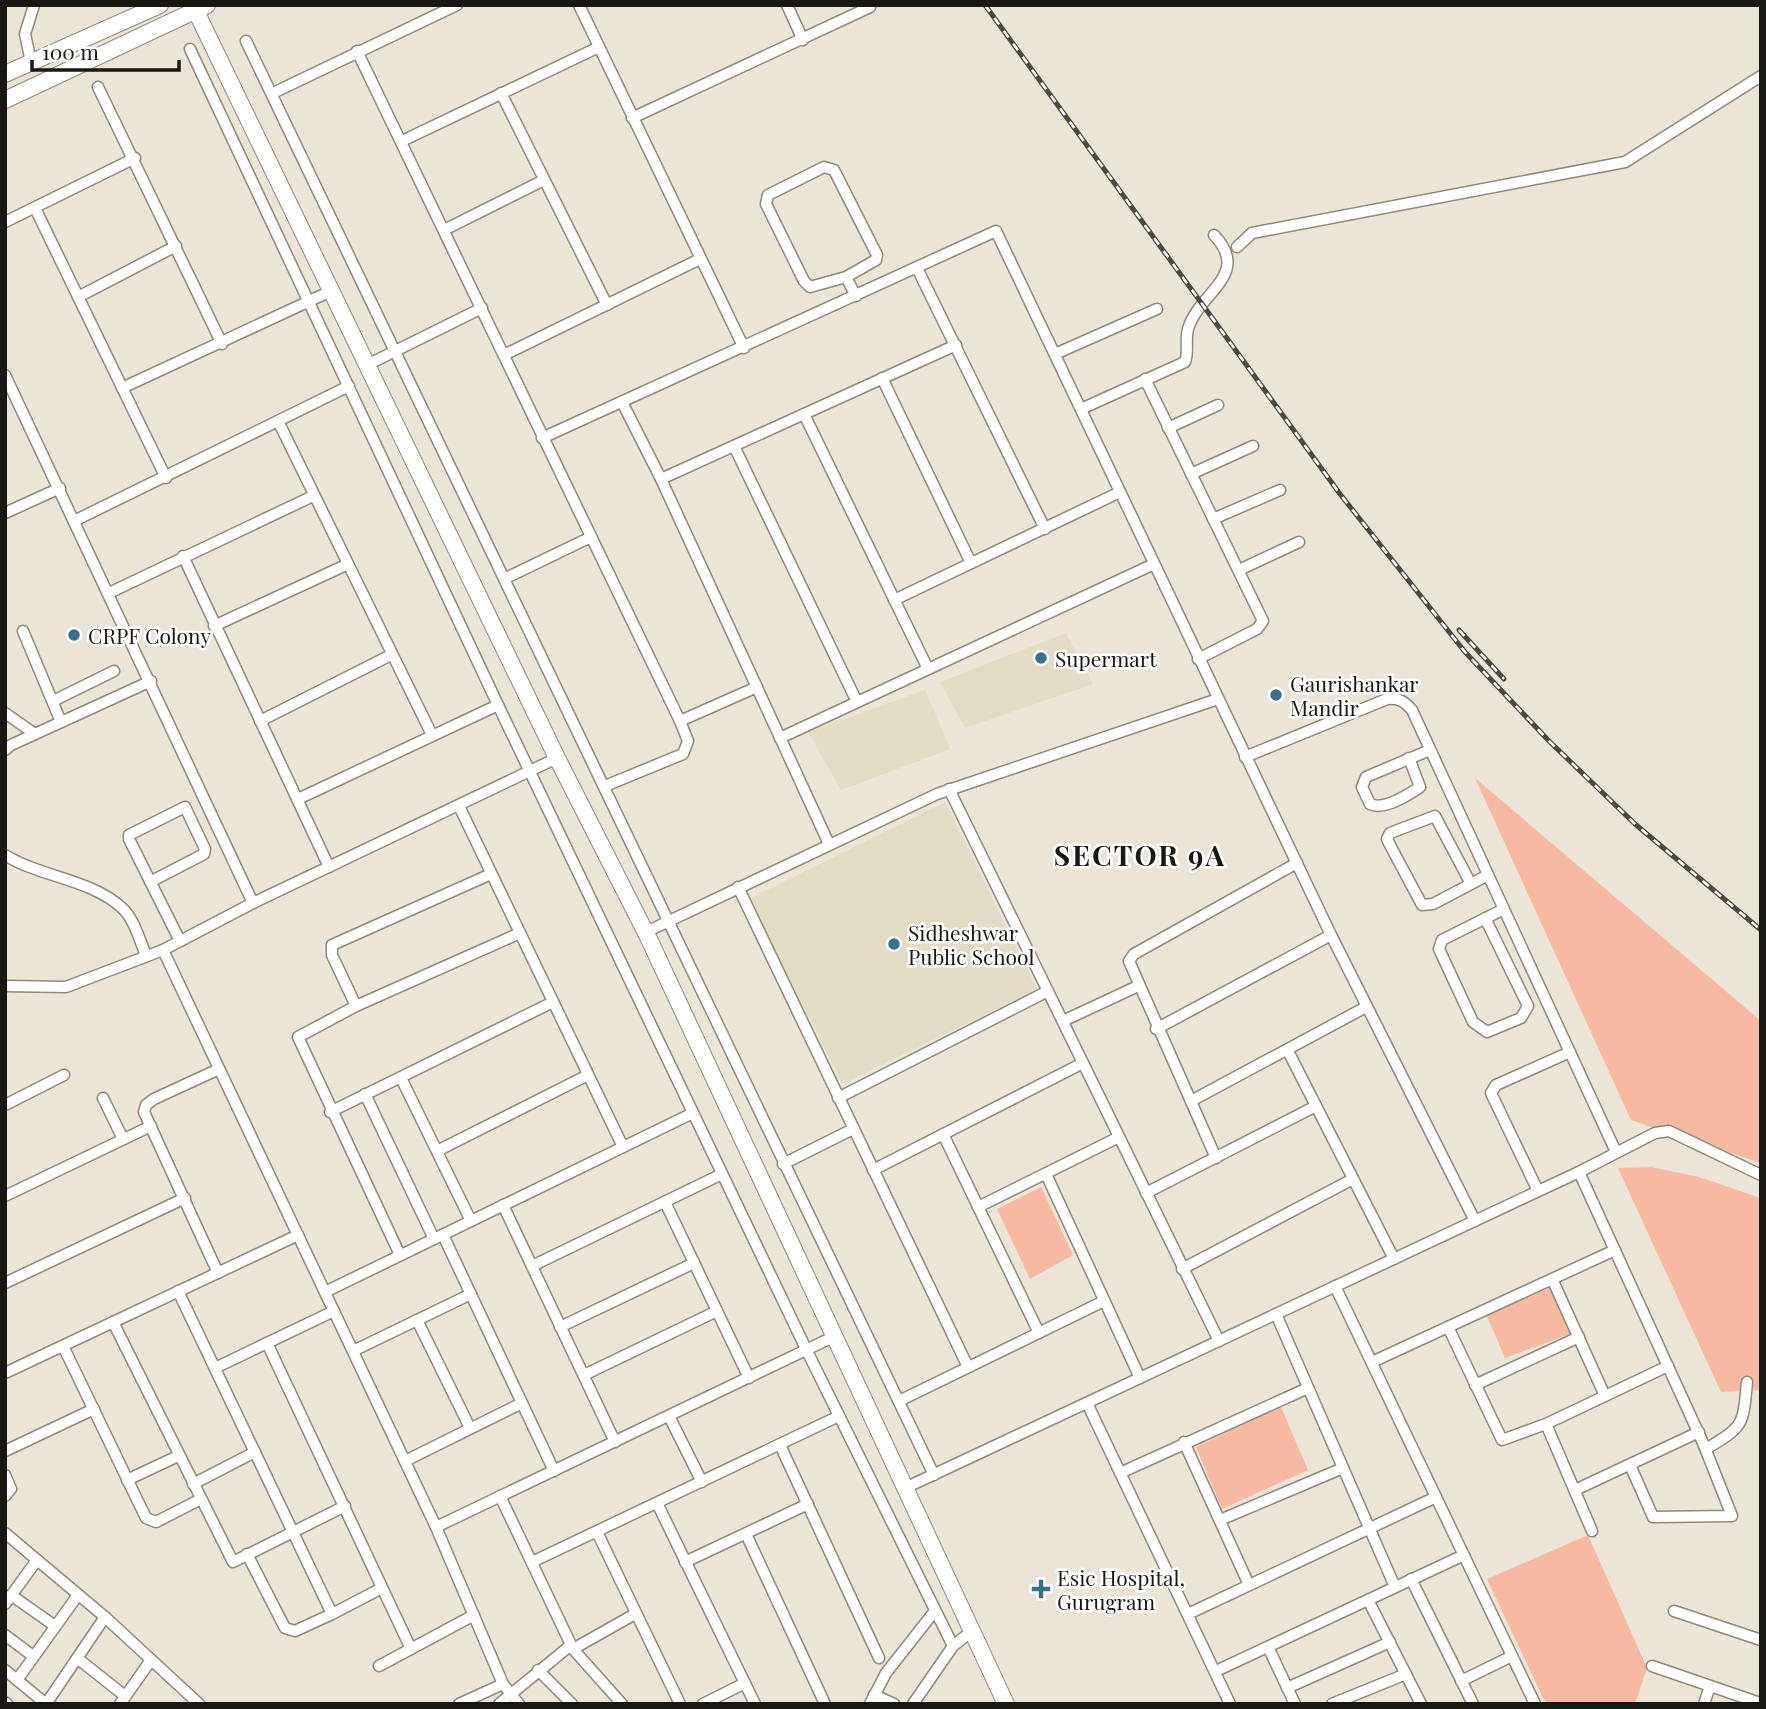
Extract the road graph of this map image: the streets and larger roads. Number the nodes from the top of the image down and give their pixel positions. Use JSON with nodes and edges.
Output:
{"nodes":[{"id":1,"x":34,"y":5,"type":"edge"},
{"id":2,"x":160,"y":5,"type":"edge"},
{"id":3,"x":457,"y":5,"type":"edge"},
{"id":4,"x":579,"y":5,"type":"edge"},
{"id":5,"x":787,"y":5,"type":"edge"},
{"id":6,"x":199,"y":7,"type":"edge"},
{"id":7,"x":870,"y":7,"type":"dead end"},
{"id":8,"x":803,"y":40,"type":"junction"},
{"id":9,"x":246,"y":41,"type":"dead end"},
{"id":10,"x":599,"y":47,"type":"junction"},
{"id":11,"x":190,"y":49,"type":"dead end"},
{"id":12,"x":357,"y":51,"type":"junction"},
{"id":13,"x":31,"y":62,"type":"junction"},
{"id":14,"x":5,"y":74,"type":"edge"},
{"id":15,"x":1761,"y":76,"type":"edge"},
{"id":16,"x":98,"y":87,"type":"dead end"},
{"id":17,"x":273,"y":93,"type":"junction"},
{"id":18,"x":502,"y":93,"type":"junction"},
{"id":19,"x":5,"y":100,"type":"edge"},
{"id":20,"x":632,"y":118,"type":"junction"},
{"id":21,"x":402,"y":141,"type":"junction"},
{"id":22,"x":135,"y":159,"type":"junction"},
{"id":23,"x":544,"y":180,"type":"junction"},
{"id":24,"x":35,"y":208,"type":"junction"},
{"id":25,"x":5,"y":222,"type":"edge"},
{"id":26,"x":444,"y":230,"type":"junction"},
{"id":27,"x":1214,"y":235,"type":"dead end"},
{"id":28,"x":1241,"y":243,"type":"dead end"},
{"id":29,"x":176,"y":246,"type":"junction"},
{"id":30,"x":700,"y":259,"type":"junction"},
{"id":31,"x":917,"y":268,"type":"junction"},
{"id":32,"x":846,"y":277,"type":"junction"},
{"id":33,"x":331,"y":290,"type":"junction"},
{"id":34,"x":856,"y":296,"type":"junction"},
{"id":35,"x":78,"y":297,"type":"junction"},
{"id":36,"x":307,"y":302,"type":"junction"},
{"id":37,"x":607,"y":305,"type":"junction"},
{"id":38,"x":482,"y":308,"type":"junction"},
{"id":39,"x":1157,"y":309,"type":"dead end"},
{"id":40,"x":222,"y":344,"type":"junction"},
{"id":41,"x":956,"y":345,"type":"junction"},
{"id":42,"x":744,"y":348,"type":"junction"},
{"id":43,"x":397,"y":349,"type":"junction"},
{"id":44,"x":1055,"y":354,"type":"junction"},
{"id":45,"x":504,"y":355,"type":"junction"},
{"id":46,"x":369,"y":364,"type":"junction"},
{"id":47,"x":5,"y":375,"type":"edge"},
{"id":48,"x":882,"y":379,"type":"junction"},
{"id":49,"x":1145,"y":379,"type":"junction"},
{"id":50,"x":349,"y":387,"type":"junction"},
{"id":51,"x":122,"y":388,"type":"junction"},
{"id":52,"x":622,"y":402,"type":"junction"},
{"id":53,"x":1218,"y":405,"type":"dead end"},
{"id":54,"x":1081,"y":409,"type":"junction"},
{"id":55,"x":804,"y":414,"type":"junction"},
{"id":56,"x":279,"y":423,"type":"junction"},
{"id":57,"x":1168,"y":428,"type":"junction"},
{"id":58,"x":542,"y":438,"type":"junction"},
{"id":59,"x":734,"y":446,"type":"junction"},
{"id":60,"x":1252,"y":446,"type":"dead end"},
{"id":61,"x":1191,"y":474,"type":"junction"},
{"id":62,"x":166,"y":478,"type":"junction"},
{"id":63,"x":661,"y":479,"type":"junction"},
{"id":64,"x":60,"y":488,"type":"junction"},
{"id":65,"x":1280,"y":490,"type":"dead end"},
{"id":66,"x":1120,"y":492,"type":"junction"},
{"id":67,"x":313,"y":495,"type":"junction"},
{"id":68,"x":5,"y":513,"type":"edge"},
{"id":69,"x":1213,"y":519,"type":"junction"},
{"id":70,"x":74,"y":521,"type":"junction"},
{"id":71,"x":1045,"y":529,"type":"junction"},
{"id":72,"x":591,"y":537,"type":"junction"},
{"id":73,"x":1300,"y":542,"type":"dead end"},
{"id":74,"x":183,"y":556,"type":"junction"},
{"id":75,"x":971,"y":564,"type":"junction"},
{"id":76,"x":1154,"y":564,"type":"junction"},
{"id":77,"x":346,"y":565,"type":"junction"},
{"id":78,"x":1239,"y":570,"type":"junction"},
{"id":79,"x":506,"y":578,"type":"junction"},
{"id":80,"x":109,"y":593,"type":"junction"},
{"id":81,"x":894,"y":600,"type":"junction"},
{"id":82,"x":214,"y":626,"type":"junction"},
{"id":83,"x":23,"y":631,"type":"dead end"},
{"id":84,"x":391,"y":655,"type":"junction"},
{"id":85,"x":1198,"y":659,"type":"junction"},
{"id":86,"x":928,"y":668,"type":"junction"},
{"id":87,"x":114,"y":671,"type":"dead end"},
{"id":88,"x":151,"y":681,"type":"junction"},
{"id":89,"x":757,"y":687,"type":"junction"},
{"id":90,"x":1218,"y":699,"type":"junction"},
{"id":91,"x":53,"y":701,"type":"junction"},
{"id":92,"x":857,"y":702,"type":"junction"},
{"id":93,"x":498,"y":705,"type":"junction"},
{"id":94,"x":5,"y":713,"type":"edge"},
{"id":95,"x":260,"y":721,"type":"junction"},
{"id":96,"x":680,"y":721,"type":"junction"},
{"id":97,"x":61,"y":722,"type":"junction"},
{"id":98,"x":35,"y":734,"type":"junction"},
{"id":99,"x":432,"y":735,"type":"junction"},
{"id":100,"x":780,"y":738,"type":"junction"},
{"id":101,"x":7,"y":746,"type":"edge"},
{"id":102,"x":1430,"y":750,"type":"junction"},
{"id":103,"x":1245,"y":757,"type":"junction"},
{"id":104,"x":557,"y":758,"type":"junction"},
{"id":105,"x":1409,"y":758,"type":"junction"},
{"id":106,"x":530,"y":772,"type":"junction"},
{"id":107,"x":605,"y":786,"type":"junction"},
{"id":108,"x":949,"y":789,"type":"junction"},
{"id":109,"x":205,"y":799,"type":"junction"},
{"id":110,"x":298,"y":799,"type":"junction"},
{"id":111,"x":459,"y":806,"type":"junction"},
{"id":112,"x":186,"y":807,"type":"junction"},
{"id":113,"x":829,"y":844,"type":"junction"},
{"id":114,"x":5,"y":855,"type":"edge"},
{"id":115,"x":1297,"y":863,"type":"junction"},
{"id":116,"x":329,"y":867,"type":"junction"},
{"id":117,"x":491,"y":874,"type":"junction"},
{"id":118,"x":1488,"y":875,"type":"junction"},
{"id":119,"x":150,"y":882,"type":"junction"},
{"id":120,"x":1471,"y":884,"type":"junction"},
{"id":121,"x":738,"y":887,"type":"junction"},
{"id":122,"x":253,"y":903,"type":"junction"},
{"id":123,"x":1504,"y":909,"type":"junction"},
{"id":124,"x":1485,"y":918,"type":"junction"},
{"id":125,"x":670,"y":921,"type":"junction"},
{"id":126,"x":646,"y":932,"type":"junction"},
{"id":127,"x":520,"y":933,"type":"junction"},
{"id":128,"x":1331,"y":935,"type":"junction"},
{"id":129,"x":180,"y":942,"type":"junction"},
{"id":130,"x":163,"y":950,"type":"junction"},
{"id":131,"x":146,"y":955,"type":"junction"},
{"id":132,"x":5,"y":986,"type":"edge"},
{"id":133,"x":1138,"y":986,"type":"junction"},
{"id":134,"x":1048,"y":991,"type":"junction"},
{"id":135,"x":553,"y":1002,"type":"junction"},
{"id":136,"x":356,"y":1006,"type":"junction"},
{"id":137,"x":1366,"y":1007,"type":"junction"},
{"id":138,"x":1063,"y":1021,"type":"junction"},
{"id":139,"x":1156,"y":1029,"type":"junction"},
{"id":140,"x":1288,"y":1051,"type":"junction"},
{"id":141,"x":1570,"y":1052,"type":"junction"},
{"id":142,"x":1083,"y":1063,"type":"junction"},
{"id":143,"x":219,"y":1069,"type":"junction"},
{"id":144,"x":64,"y":1075,"type":"dead end"},
{"id":145,"x":588,"y":1075,"type":"junction"},
{"id":146,"x":401,"y":1078,"type":"junction"},
{"id":147,"x":365,"y":1094,"type":"junction"},
{"id":148,"x":838,"y":1097,"type":"junction"},
{"id":149,"x":103,"y":1098,"type":"dead end"},
{"id":150,"x":1191,"y":1101,"type":"junction"},
{"id":151,"x":5,"y":1105,"type":"edge"},
{"id":152,"x":1316,"y":1106,"type":"junction"},
{"id":153,"x":330,"y":1112,"type":"junction"},
{"id":154,"x":693,"y":1112,"type":"junction"},
{"id":155,"x":151,"y":1126,"type":"junction"},
{"id":156,"x":853,"y":1129,"type":"junction"},
{"id":157,"x":943,"y":1134,"type":"junction"},
{"id":158,"x":1119,"y":1137,"type":"junction"},
{"id":159,"x":123,"y":1139,"type":"junction"},
{"id":160,"x":623,"y":1147,"type":"junction"},
{"id":161,"x":437,"y":1151,"type":"junction"},
{"id":162,"x":1616,"y":1152,"type":"junction"},
{"id":163,"x":1216,"y":1158,"type":"junction"},
{"id":164,"x":783,"y":1164,"type":"junction"},
{"id":165,"x":873,"y":1170,"type":"junction"},
{"id":166,"x":1579,"y":1172,"type":"junction"},
{"id":167,"x":722,"y":1174,"type":"junction"},
{"id":168,"x":1046,"y":1174,"type":"junction"},
{"id":169,"x":1761,"y":1175,"type":"edge"},
{"id":170,"x":1351,"y":1180,"type":"junction"},
{"id":171,"x":1538,"y":1191,"type":"junction"},
{"id":172,"x":1146,"y":1193,"type":"junction"},
{"id":173,"x":5,"y":1196,"type":"edge"},
{"id":174,"x":185,"y":1198,"type":"junction"},
{"id":175,"x":665,"y":1202,"type":"junction"},
{"id":176,"x":503,"y":1205,"type":"junction"},
{"id":177,"x":978,"y":1207,"type":"junction"},
{"id":178,"x":471,"y":1221,"type":"junction"},
{"id":179,"x":1475,"y":1221,"type":"junction"},
{"id":180,"x":298,"y":1235,"type":"junction"},
{"id":181,"x":438,"y":1237,"type":"junction"},
{"id":182,"x":1615,"y":1250,"type":"junction"},
{"id":183,"x":400,"y":1255,"type":"junction"},
{"id":184,"x":1394,"y":1259,"type":"junction"},
{"id":185,"x":694,"y":1264,"type":"junction"},
{"id":186,"x":532,"y":1266,"type":"junction"},
{"id":187,"x":1182,"y":1269,"type":"junction"},
{"id":188,"x":218,"y":1272,"type":"junction"},
{"id":189,"x":1553,"y":1281,"type":"junction"},
{"id":190,"x":5,"y":1283,"type":"edge"},
{"id":191,"x":1335,"y":1286,"type":"junction"},
{"id":192,"x":177,"y":1291,"type":"junction"},
{"id":193,"x":325,"y":1292,"type":"junction"},
{"id":194,"x":471,"y":1294,"type":"junction"},
{"id":195,"x":1104,"y":1301,"type":"junction"},
{"id":196,"x":334,"y":1311,"type":"junction"},
{"id":197,"x":717,"y":1311,"type":"junction"},
{"id":198,"x":1276,"y":1314,"type":"junction"},
{"id":199,"x":417,"y":1320,"type":"junction"},
{"id":200,"x":113,"y":1322,"type":"junction"},
{"id":201,"x":560,"y":1327,"type":"junction"},
{"id":202,"x":1448,"y":1327,"type":"junction"},
{"id":203,"x":1039,"y":1333,"type":"junction"},
{"id":204,"x":833,"y":1337,"type":"junction"},
{"id":205,"x":1579,"y":1337,"type":"junction"},
{"id":206,"x":1219,"y":1341,"type":"junction"},
{"id":207,"x":267,"y":1343,"type":"junction"},
{"id":208,"x":63,"y":1346,"type":"junction"},
{"id":209,"x":353,"y":1351,"type":"junction"},
{"id":210,"x":807,"y":1351,"type":"junction"},
{"id":211,"x":1372,"y":1362,"type":"junction"},
{"id":212,"x":1668,"y":1366,"type":"junction"},
{"id":213,"x":968,"y":1367,"type":"junction"},
{"id":214,"x":215,"y":1368,"type":"junction"},
{"id":215,"x":5,"y":1373,"type":"edge"},
{"id":216,"x":584,"y":1375,"type":"junction"},
{"id":217,"x":749,"y":1378,"type":"junction"},
{"id":218,"x":1140,"y":1378,"type":"junction"},
{"id":219,"x":1747,"y":1382,"type":"dead end"},
{"id":220,"x":1475,"y":1385,"type":"junction"},
{"id":221,"x":1308,"y":1388,"type":"junction"},
{"id":222,"x":1605,"y":1395,"type":"junction"},
{"id":223,"x":899,"y":1401,"type":"junction"},
{"id":224,"x":522,"y":1402,"type":"junction"},
{"id":225,"x":1087,"y":1403,"type":"junction"},
{"id":226,"x":94,"y":1409,"type":"junction"},
{"id":227,"x":670,"y":1416,"type":"junction"},
{"id":228,"x":839,"y":1416,"type":"junction"},
{"id":229,"x":1546,"y":1424,"type":"junction"},
{"id":230,"x":470,"y":1428,"type":"junction"},
{"id":231,"x":1699,"y":1433,"type":"junction"},
{"id":232,"x":615,"y":1442,"type":"junction"},
{"id":233,"x":1184,"y":1442,"type":"junction"},
{"id":234,"x":779,"y":1445,"type":"junction"},
{"id":235,"x":1706,"y":1450,"type":"junction"},
{"id":236,"x":5,"y":1451,"type":"edge"},
{"id":237,"x":255,"y":1452,"type":"junction"},
{"id":238,"x":178,"y":1455,"type":"junction"},
{"id":239,"x":405,"y":1461,"type":"junction"},
{"id":240,"x":1630,"y":1465,"type":"junction"},
{"id":241,"x":1343,"y":1468,"type":"junction"},
{"id":242,"x":554,"y":1471,"type":"junction"},
{"id":243,"x":1120,"y":1473,"type":"junction"},
{"id":244,"x":5,"y":1475,"type":"edge"},
{"id":245,"x":934,"y":1475,"type":"junction"},
{"id":246,"x":127,"y":1480,"type":"junction"},
{"id":247,"x":702,"y":1482,"type":"junction"},
{"id":248,"x":193,"y":1484,"type":"junction"},
{"id":249,"x":905,"y":1488,"type":"junction"},
{"id":250,"x":1575,"y":1490,"type":"junction"},
{"id":251,"x":5,"y":1496,"type":"edge"},
{"id":252,"x":500,"y":1496,"type":"junction"},
{"id":253,"x":1436,"y":1497,"type":"junction"},
{"id":254,"x":201,"y":1499,"type":"junction"},
{"id":255,"x":657,"y":1503,"type":"junction"},
{"id":256,"x":808,"y":1504,"type":"junction"},
{"id":257,"x":345,"y":1506,"type":"junction"},
{"id":258,"x":1220,"y":1520,"type":"junction"},
{"id":259,"x":436,"y":1527,"type":"junction"},
{"id":260,"x":1370,"y":1528,"type":"junction"},
{"id":261,"x":293,"y":1530,"type":"junction"},
{"id":262,"x":1592,"y":1531,"type":"dead end"},
{"id":263,"x":597,"y":1532,"type":"junction"},
{"id":264,"x":746,"y":1534,"type":"junction"},
{"id":265,"x":6,"y":1537,"type":"edge"},
{"id":266,"x":247,"y":1554,"type":"junction"},
{"id":267,"x":1464,"y":1555,"type":"junction"},
{"id":268,"x":37,"y":1560,"type":"junction"},
{"id":269,"x":532,"y":1562,"type":"junction"},
{"id":270,"x":685,"y":1562,"type":"junction"},
{"id":271,"x":1411,"y":1579,"type":"junction"},
{"id":272,"x":1249,"y":1585,"type":"junction"},
{"id":273,"x":1395,"y":1587,"type":"junction"},
{"id":274,"x":382,"y":1588,"type":"junction"},
{"id":275,"x":78,"y":1595,"type":"junction"},
{"id":276,"x":8,"y":1600,"type":"edge"},
{"id":277,"x":1368,"y":1600,"type":"junction"},
{"id":278,"x":1674,"y":1611,"type":"dead end"},
{"id":279,"x":934,"y":1612,"type":"junction"},
{"id":280,"x":332,"y":1614,"type":"junction"},
{"id":281,"x":635,"y":1614,"type":"junction"},
{"id":282,"x":1188,"y":1614,"type":"junction"},
{"id":283,"x":474,"y":1615,"type":"junction"},
{"id":284,"x":105,"y":1617,"type":"junction"},
{"id":285,"x":55,"y":1626,"type":"junction"},
{"id":286,"x":973,"y":1630,"type":"junction"},
{"id":287,"x":5,"y":1635,"type":"edge"},
{"id":288,"x":1761,"y":1640,"type":"edge"},
{"id":289,"x":1390,"y":1642,"type":"junction"},
{"id":290,"x":953,"y":1646,"type":"junction"},
{"id":291,"x":572,"y":1647,"type":"junction"},
{"id":292,"x":1268,"y":1647,"type":"junction"},
{"id":293,"x":411,"y":1649,"type":"junction"},
{"id":294,"x":33,"y":1656,"type":"junction"},
{"id":295,"x":1512,"y":1656,"type":"junction"},
{"id":296,"x":77,"y":1658,"type":"junction"},
{"id":297,"x":879,"y":1658,"type":"dead end"},
{"id":298,"x":151,"y":1660,"type":"junction"},
{"id":299,"x":1652,"y":1666,"type":"dead end"},
{"id":300,"x":379,"y":1667,"type":"dead end"},
{"id":301,"x":5,"y":1670,"type":"edge"},
{"id":302,"x":538,"y":1670,"type":"junction"},
{"id":303,"x":1216,"y":1671,"type":"junction"},
{"id":304,"x":1406,"y":1674,"type":"junction"},
{"id":305,"x":17,"y":1680,"type":"junction"},
{"id":306,"x":1461,"y":1681,"type":"junction"},
{"id":307,"x":745,"y":1683,"type":"junction"},
{"id":308,"x":1710,"y":1686,"type":"junction"},
{"id":309,"x":506,"y":1689,"type":"junction"},
{"id":310,"x":1292,"y":1697,"type":"edge"},
{"id":311,"x":872,"y":1699,"type":"edge"},
{"id":312,"x":122,"y":1700,"type":"edge"},
{"id":313,"x":1760,"y":1703,"type":"edge"},
{"id":314,"x":46,"y":1704,"type":"edge"},
{"id":315,"x":199,"y":1704,"type":"edge"},
{"id":316,"x":459,"y":1704,"type":"edge"},
{"id":317,"x":499,"y":1704,"type":"edge"},
{"id":318,"x":519,"y":1704,"type":"edge"},
{"id":319,"x":572,"y":1704,"type":"edge"},
{"id":320,"x":622,"y":1704,"type":"edge"},
{"id":321,"x":680,"y":1704,"type":"edge"},
{"id":322,"x":703,"y":1704,"type":"edge"},
{"id":323,"x":755,"y":1704,"type":"edge"},
{"id":324,"x":825,"y":1704,"type":"edge"},
{"id":325,"x":894,"y":1704,"type":"edge"},
{"id":326,"x":913,"y":1704,"type":"edge"},
{"id":327,"x":1006,"y":1704,"type":"edge"},
{"id":328,"x":1230,"y":1704,"type":"edge"},
{"id":329,"x":1280,"y":1704,"type":"edge"},
{"id":330,"x":1332,"y":1704,"type":"edge"},
{"id":331,"x":1420,"y":1704,"type":"edge"},
{"id":332,"x":1473,"y":1704,"type":"edge"},
{"id":333,"x":1535,"y":1704,"type":"edge"},
{"id":334,"x":1704,"y":1704,"type":"edge"}],
"edges":[{"from":1,"to":13,"type":"street"},
{"from":2,"to":13,"type":"street"},
{"from":3,"to":12,"type":"street"},
{"from":4,"to":10,"type":"street"},
{"from":5,"to":8,"type":"street"},
{"from":6,"to":19,"type":"street"},
{"from":6,"to":33,"type":"street"},
{"from":7,"to":8,"type":"street"},
{"from":8,"to":20,"type":"street"},
{"from":9,"to":17,"type":"street"},
{"from":10,"to":18,"type":"street"},
{"from":10,"to":20,"type":"street"},
{"from":11,"to":36,"type":"street"},
{"from":12,"to":17,"type":"street"},
{"from":12,"to":21,"type":"street"},
{"from":13,"to":14,"type":"street"},
{"from":15,"to":28,"type":"street"},
{"from":16,"to":22,"type":"street"},
{"from":17,"to":43,"type":"street"},
{"from":18,"to":21,"type":"street"},
{"from":18,"to":23,"type":"street"},
{"from":20,"to":30,"type":"street"},
{"from":21,"to":26,"type":"street"},
{"from":22,"to":24,"type":"street"},
{"from":22,"to":29,"type":"street"},
{"from":23,"to":26,"type":"street"},
{"from":23,"to":37,"type":"street"},
{"from":24,"to":25,"type":"street"},
{"from":24,"to":35,"type":"street"},
{"from":26,"to":38,"type":"street"},
{"from":27,"to":49,"type":"street"},
{"from":29,"to":35,"type":"street"},
{"from":29,"to":40,"type":"street"},
{"from":30,"to":37,"type":"street"},
{"from":30,"to":42,"type":"street"},
{"from":31,"to":34,"type":"street"},
{"from":31,"to":41,"type":"street"},
{"from":31,"to":44,"type":"street"},
{"from":32,"to":32,"type":"street"},
{"from":32,"to":34,"type":"street"},
{"from":33,"to":36,"type":"street"},
{"from":33,"to":46,"type":"street"},
{"from":34,"to":42,"type":"street"},
{"from":35,"to":51,"type":"street"},
{"from":36,"to":40,"type":"street"},
{"from":36,"to":50,"type":"street"},
{"from":37,"to":45,"type":"street"},
{"from":38,"to":43,"type":"street"},
{"from":38,"to":45,"type":"street"},
{"from":39,"to":44,"type":"street"},
{"from":40,"to":51,"type":"street"},
{"from":41,"to":48,"type":"street"},
{"from":41,"to":71,"type":"street"},
{"from":42,"to":52,"type":"street"},
{"from":43,"to":46,"type":"street"},
{"from":43,"to":79,"type":"street"},
{"from":44,"to":54,"type":"street"},
{"from":45,"to":58,"type":"street"},
{"from":46,"to":104,"type":"street"},
{"from":47,"to":64,"type":"street"},
{"from":48,"to":55,"type":"street"},
{"from":48,"to":75,"type":"street"},
{"from":49,"to":54,"type":"street"},
{"from":49,"to":57,"type":"street"},
{"from":50,"to":56,"type":"street"},
{"from":50,"to":93,"type":"street"},
{"from":51,"to":62,"type":"street"},
{"from":52,"to":58,"type":"street"},
{"from":52,"to":63,"type":"street"},
{"from":53,"to":57,"type":"street"},
{"from":54,"to":66,"type":"street"},
{"from":55,"to":59,"type":"street"},
{"from":55,"to":81,"type":"street"},
{"from":56,"to":62,"type":"street"},
{"from":56,"to":67,"type":"street"},
{"from":57,"to":61,"type":"street"},
{"from":58,"to":72,"type":"street"},
{"from":59,"to":63,"type":"street"},
{"from":59,"to":92,"type":"street"},
{"from":60,"to":61,"type":"street"},
{"from":61,"to":69,"type":"street"},
{"from":62,"to":70,"type":"street"},
{"from":63,"to":89,"type":"street"},
{"from":64,"to":68,"type":"street"},
{"from":64,"to":70,"type":"street"},
{"from":65,"to":69,"type":"street"},
{"from":66,"to":71,"type":"street"},
{"from":66,"to":76,"type":"street"},
{"from":67,"to":74,"type":"street"},
{"from":67,"to":77,"type":"street"},
{"from":69,"to":78,"type":"street"},
{"from":70,"to":80,"type":"street"},
{"from":71,"to":75,"type":"street"},
{"from":72,"to":79,"type":"street"},
{"from":72,"to":96,"type":"street"},
{"from":73,"to":78,"type":"street"},
{"from":74,"to":80,"type":"street"},
{"from":74,"to":82,"type":"street"},
{"from":75,"to":81,"type":"street"},
{"from":76,"to":85,"type":"street"},
{"from":76,"to":86,"type":"street"},
{"from":77,"to":82,"type":"street"},
{"from":77,"to":84,"type":"street"},
{"from":78,"to":85,"type":"street"},
{"from":79,"to":107,"type":"street"},
{"from":80,"to":88,"type":"street"},
{"from":81,"to":86,"type":"street"},
{"from":82,"to":95,"type":"street"},
{"from":83,"to":91,"type":"street"},
{"from":84,"to":95,"type":"street"},
{"from":84,"to":99,"type":"street"},
{"from":85,"to":90,"type":"street"},
{"from":86,"to":92,"type":"street"},
{"from":87,"to":91,"type":"street"},
{"from":88,"to":97,"type":"street"},
{"from":88,"to":109,"type":"street"},
{"from":89,"to":96,"type":"street"},
{"from":89,"to":100,"type":"street"},
{"from":90,"to":103,"type":"street"},
{"from":90,"to":108,"type":"street"},
{"from":91,"to":97,"type":"street"},
{"from":92,"to":100,"type":"street"},
{"from":93,"to":99,"type":"street"},
{"from":93,"to":106,"type":"street"},
{"from":94,"to":98,"type":"street"},
{"from":95,"to":110,"type":"street"},
{"from":96,"to":107,"type":"street"},
{"from":97,"to":98,"type":"street"},
{"from":98,"to":101,"type":"street"},
{"from":99,"to":110,"type":"street"},
{"from":100,"to":113,"type":"street"},
{"from":102,"to":103,"type":"street"},
{"from":102,"to":105,"type":"street"},
{"from":102,"to":118,"type":"street"},
{"from":103,"to":115,"type":"street"},
{"from":104,"to":106,"type":"street"},
{"from":104,"to":126,"type":"street"},
{"from":105,"to":105,"type":"street"},
{"from":106,"to":111,"type":"street"},
{"from":106,"to":154,"type":"street"},
{"from":107,"to":125,"type":"street"},
{"from":108,"to":113,"type":"street"},
{"from":108,"to":134,"type":"street"},
{"from":109,"to":112,"type":"street"},
{"from":109,"to":122,"type":"street"},
{"from":110,"to":116,"type":"street"},
{"from":111,"to":116,"type":"street"},
{"from":111,"to":117,"type":"street"},
{"from":112,"to":119,"type":"street"},
{"from":112,"to":119,"type":"street"},
{"from":113,"to":121,"type":"street"},
{"from":114,"to":131,"type":"street"},
{"from":115,"to":128,"type":"street"},
{"from":115,"to":133,"type":"street"},
{"from":116,"to":122,"type":"street"},
{"from":117,"to":127,"type":"street"},
{"from":117,"to":136,"type":"street"},
{"from":118,"to":120,"type":"street"},
{"from":118,"to":123,"type":"street"},
{"from":119,"to":129,"type":"street"},
{"from":120,"to":120,"type":"street"},
{"from":121,"to":125,"type":"street"},
{"from":121,"to":148,"type":"street"},
{"from":122,"to":129,"type":"street"},
{"from":123,"to":124,"type":"street"},
{"from":123,"to":141,"type":"street"},
{"from":124,"to":124,"type":"street"},
{"from":125,"to":126,"type":"street"},
{"from":125,"to":164,"type":"street"},
{"from":126,"to":204,"type":"street"},
{"from":127,"to":135,"type":"street"},
{"from":127,"to":136,"type":"street"},
{"from":128,"to":137,"type":"street"},
{"from":128,"to":139,"type":"street"},
{"from":129,"to":130,"type":"street"},
{"from":130,"to":131,"type":"street"},
{"from":130,"to":143,"type":"street"},
{"from":131,"to":132,"type":"street"},
{"from":133,"to":138,"type":"street"},
{"from":133,"to":139,"type":"street"},
{"from":134,"to":138,"type":"street"},
{"from":134,"to":148,"type":"street"},
{"from":135,"to":145,"type":"street"},
{"from":135,"to":146,"type":"street"},
{"from":136,"to":153,"type":"street"},
{"from":137,"to":140,"type":"street"},
{"from":137,"to":179,"type":"street"},
{"from":138,"to":142,"type":"street"},
{"from":139,"to":150,"type":"street"},
{"from":140,"to":150,"type":"street"},
{"from":140,"to":152,"type":"street"},
{"from":141,"to":162,"type":"street"},
{"from":141,"to":171,"type":"street"},
{"from":142,"to":157,"type":"street"},
{"from":142,"to":158,"type":"street"},
{"from":143,"to":155,"type":"street"},
{"from":143,"to":180,"type":"street"},
{"from":144,"to":151,"type":"street"},
{"from":145,"to":160,"type":"street"},
{"from":145,"to":161,"type":"street"},
{"from":146,"to":147,"type":"street"},
{"from":146,"to":161,"type":"street"},
{"from":147,"to":153,"type":"street"},
{"from":147,"to":181,"type":"street"},
{"from":148,"to":156,"type":"street"},
{"from":149,"to":159,"type":"street"},
{"from":150,"to":163,"type":"street"},
{"from":152,"to":163,"type":"street"},
{"from":152,"to":170,"type":"street"},
{"from":153,"to":183,"type":"street"},
{"from":154,"to":160,"type":"street"},
{"from":154,"to":167,"type":"street"},
{"from":155,"to":159,"type":"street"},
{"from":155,"to":174,"type":"street"},
{"from":156,"to":164,"type":"street"},
{"from":156,"to":165,"type":"street"},
{"from":157,"to":165,"type":"street"},
{"from":157,"to":177,"type":"street"},
{"from":158,"to":168,"type":"street"},
{"from":158,"to":172,"type":"street"},
{"from":159,"to":173,"type":"street"},
{"from":160,"to":176,"type":"street"},
{"from":161,"to":178,"type":"street"},
{"from":162,"to":166,"type":"street"},
{"from":162,"to":169,"type":"street"},
{"from":163,"to":172,"type":"street"},
{"from":164,"to":223,"type":"street"},
{"from":165,"to":213,"type":"street"},
{"from":166,"to":171,"type":"street"},
{"from":166,"to":182,"type":"street"},
{"from":167,"to":175,"type":"street"},
{"from":167,"to":210,"type":"street"},
{"from":168,"to":177,"type":"street"},
{"from":168,"to":195,"type":"street"},
{"from":170,"to":184,"type":"street"},
{"from":170,"to":187,"type":"street"},
{"from":171,"to":179,"type":"street"},
{"from":172,"to":187,"type":"street"},
{"from":174,"to":188,"type":"street"},
{"from":174,"to":190,"type":"street"},
{"from":175,"to":185,"type":"street"},
{"from":175,"to":186,"type":"street"},
{"from":176,"to":178,"type":"street"},
{"from":176,"to":186,"type":"street"},
{"from":177,"to":203,"type":"street"},
{"from":178,"to":181,"type":"street"},
{"from":179,"to":184,"type":"street"},
{"from":180,"to":188,"type":"street"},
{"from":180,"to":193,"type":"street"},
{"from":181,"to":183,"type":"street"},
{"from":181,"to":194,"type":"street"},
{"from":182,"to":189,"type":"street"},
{"from":182,"to":212,"type":"street"},
{"from":183,"to":193,"type":"street"},
{"from":184,"to":191,"type":"street"},
{"from":185,"to":197,"type":"street"},
{"from":185,"to":201,"type":"street"},
{"from":186,"to":201,"type":"street"},
{"from":187,"to":206,"type":"street"},
{"from":188,"to":192,"type":"street"},
{"from":189,"to":202,"type":"street"},
{"from":189,"to":205,"type":"street"},
{"from":191,"to":198,"type":"street"},
{"from":191,"to":211,"type":"street"},
{"from":192,"to":200,"type":"street"},
{"from":192,"to":214,"type":"street"},
{"from":193,"to":196,"type":"street"},
{"from":194,"to":199,"type":"street"},
{"from":194,"to":224,"type":"street"},
{"from":195,"to":203,"type":"street"},
{"from":195,"to":218,"type":"street"},
{"from":196,"to":207,"type":"street"},
{"from":196,"to":209,"type":"street"},
{"from":197,"to":216,"type":"street"},
{"from":197,"to":217,"type":"street"},
{"from":198,"to":206,"type":"street"},
{"from":198,"to":221,"type":"street"},
{"from":199,"to":209,"type":"street"},
{"from":199,"to":230,"type":"street"},
{"from":200,"to":208,"type":"street"},
{"from":200,"to":238,"type":"street"},
{"from":201,"to":216,"type":"street"},
{"from":202,"to":211,"type":"street"},
{"from":202,"to":220,"type":"street"},
{"from":203,"to":213,"type":"street"},
{"from":204,"to":210,"type":"street"},
{"from":204,"to":249,"type":"street"},
{"from":205,"to":220,"type":"street"},
{"from":205,"to":222,"type":"street"},
{"from":206,"to":218,"type":"street"},
{"from":207,"to":214,"type":"street"},
{"from":207,"to":257,"type":"street"},
{"from":208,"to":215,"type":"street"},
{"from":208,"to":226,"type":"street"},
{"from":209,"to":239,"type":"street"},
{"from":210,"to":217,"type":"street"},
{"from":210,"to":228,"type":"street"},
{"from":211,"to":253,"type":"street"},
{"from":212,"to":222,"type":"street"},
{"from":212,"to":231,"type":"street"},
{"from":213,"to":223,"type":"street"},
{"from":214,"to":237,"type":"street"},
{"from":216,"to":232,"type":"street"},
{"from":217,"to":227,"type":"street"},
{"from":218,"to":225,"type":"street"},
{"from":219,"to":235,"type":"street"},
{"from":220,"to":229,"type":"street"},
{"from":221,"to":233,"type":"street"},
{"from":221,"to":241,"type":"street"},
{"from":222,"to":229,"type":"street"},
{"from":223,"to":245,"type":"street"},
{"from":224,"to":230,"type":"street"},
{"from":224,"to":242,"type":"street"},
{"from":225,"to":243,"type":"street"},
{"from":225,"to":245,"type":"street"},
{"from":226,"to":236,"type":"street"},
{"from":226,"to":246,"type":"street"},
{"from":227,"to":232,"type":"street"},
{"from":227,"to":247,"type":"street"},
{"from":228,"to":234,"type":"street"},
{"from":228,"to":279,"type":"street"},
{"from":229,"to":250,"type":"street"},
{"from":230,"to":239,"type":"street"},
{"from":231,"to":235,"type":"street"},
{"from":231,"to":240,"type":"street"},
{"from":232,"to":242,"type":"street"},
{"from":233,"to":243,"type":"street"},
{"from":233,"to":258,"type":"street"},
{"from":234,"to":247,"type":"street"},
{"from":234,"to":256,"type":"street"},
{"from":235,"to":240,"type":"street"},
{"from":237,"to":248,"type":"street"},
{"from":237,"to":261,"type":"street"},
{"from":238,"to":246,"type":"street"},
{"from":238,"to":248,"type":"street"},
{"from":239,"to":259,"type":"street"},
{"from":240,"to":250,"type":"street"},
{"from":241,"to":258,"type":"street"},
{"from":241,"to":260,"type":"street"},
{"from":242,"to":252,"type":"street"},
{"from":243,"to":282,"type":"street"},
{"from":244,"to":251,"type":"street"},
{"from":245,"to":249,"type":"street"},
{"from":246,"to":254,"type":"street"},
{"from":247,"to":255,"type":"street"},
{"from":248,"to":254,"type":"street"},
{"from":249,"to":286,"type":"street"},
{"from":250,"to":262,"type":"street"},
{"from":252,"to":259,"type":"street"},
{"from":252,"to":269,"type":"street"},
{"from":253,"to":260,"type":"street"},
{"from":253,"to":267,"type":"street"},
{"from":254,"to":266,"type":"street"},
{"from":255,"to":263,"type":"street"},
{"from":255,"to":270,"type":"street"},
{"from":256,"to":264,"type":"street"},
{"from":256,"to":297,"type":"street"},
{"from":257,"to":261,"type":"street"},
{"from":257,"to":274,"type":"street"},
{"from":258,"to":272,"type":"street"},
{"from":259,"to":283,"type":"street"},
{"from":260,"to":272,"type":"street"},
{"from":260,"to":273,"type":"street"},
{"from":261,"to":266,"type":"street"},
{"from":261,"to":280,"type":"street"},
{"from":263,"to":269,"type":"street"},
{"from":263,"to":281,"type":"street"},
{"from":264,"to":270,"type":"street"},
{"from":264,"to":324,"type":"street"},
{"from":265,"to":268,"type":"street"},
{"from":266,"to":280,"type":"street"},
{"from":267,"to":271,"type":"street"},
{"from":267,"to":295,"type":"street"},
{"from":268,"to":275,"type":"street"},
{"from":268,"to":276,"type":"street"},
{"from":269,"to":291,"type":"street"},
{"from":270,"to":307,"type":"street"},
{"from":271,"to":273,"type":"street"},
{"from":271,"to":306,"type":"street"},
{"from":272,"to":282,"type":"street"},
{"from":273,"to":277,"type":"street"},
{"from":274,"to":280,"type":"street"},
{"from":274,"to":293,"type":"street"},
{"from":275,"to":284,"type":"street"},
{"from":275,"to":285,"type":"street"},
{"from":276,"to":285,"type":"street"},
{"from":277,"to":289,"type":"street"},
{"from":277,"to":292,"type":"street"},
{"from":278,"to":288,"type":"street"},
{"from":279,"to":290,"type":"street"},
{"from":279,"to":311,"type":"street"},
{"from":281,"to":291,"type":"street"},
{"from":281,"to":321,"type":"street"},
{"from":282,"to":303,"type":"street"},
{"from":283,"to":293,"type":"street"},
{"from":283,"to":309,"type":"street"},
{"from":284,"to":296,"type":"street"},
{"from":284,"to":298,"type":"street"},
{"from":285,"to":294,"type":"street"},
{"from":286,"to":290,"type":"street"},
{"from":286,"to":327,"type":"street"},
{"from":287,"to":294,"type":"street"},
{"from":289,"to":304,"type":"street"},
{"from":289,"to":310,"type":"street"},
{"from":290,"to":326,"type":"street"},
{"from":291,"to":302,"type":"street"},
{"from":291,"to":320,"type":"street"},
{"from":292,"to":303,"type":"street"},
{"from":292,"to":310,"type":"street"},
{"from":293,"to":300,"type":"street"},
{"from":294,"to":305,"type":"street"},
{"from":295,"to":306,"type":"street"},
{"from":295,"to":333,"type":"street"},
{"from":296,"to":312,"type":"street"},
{"from":296,"to":314,"type":"street"},
{"from":298,"to":312,"type":"street"},
{"from":298,"to":315,"type":"street"},
{"from":299,"to":308,"type":"street"},
{"from":301,"to":305,"type":"street"},
{"from":302,"to":309,"type":"street"},
{"from":302,"to":319,"type":"street"},
{"from":303,"to":328,"type":"street"},
{"from":304,"to":330,"type":"street"},
{"from":304,"to":331,"type":"street"},
{"from":305,"to":314,"type":"street"},
{"from":306,"to":332,"type":"street"},
{"from":307,"to":322,"type":"street"},
{"from":307,"to":323,"type":"street"},
{"from":308,"to":313,"type":"street"},
{"from":308,"to":334,"type":"street"},
{"from":309,"to":316,"type":"street"},
{"from":309,"to":317,"type":"street"},
{"from":309,"to":318,"type":"street"},
{"from":310,"to":329,"type":"street"},
{"from":311,"to":325,"type":"street"}]}
